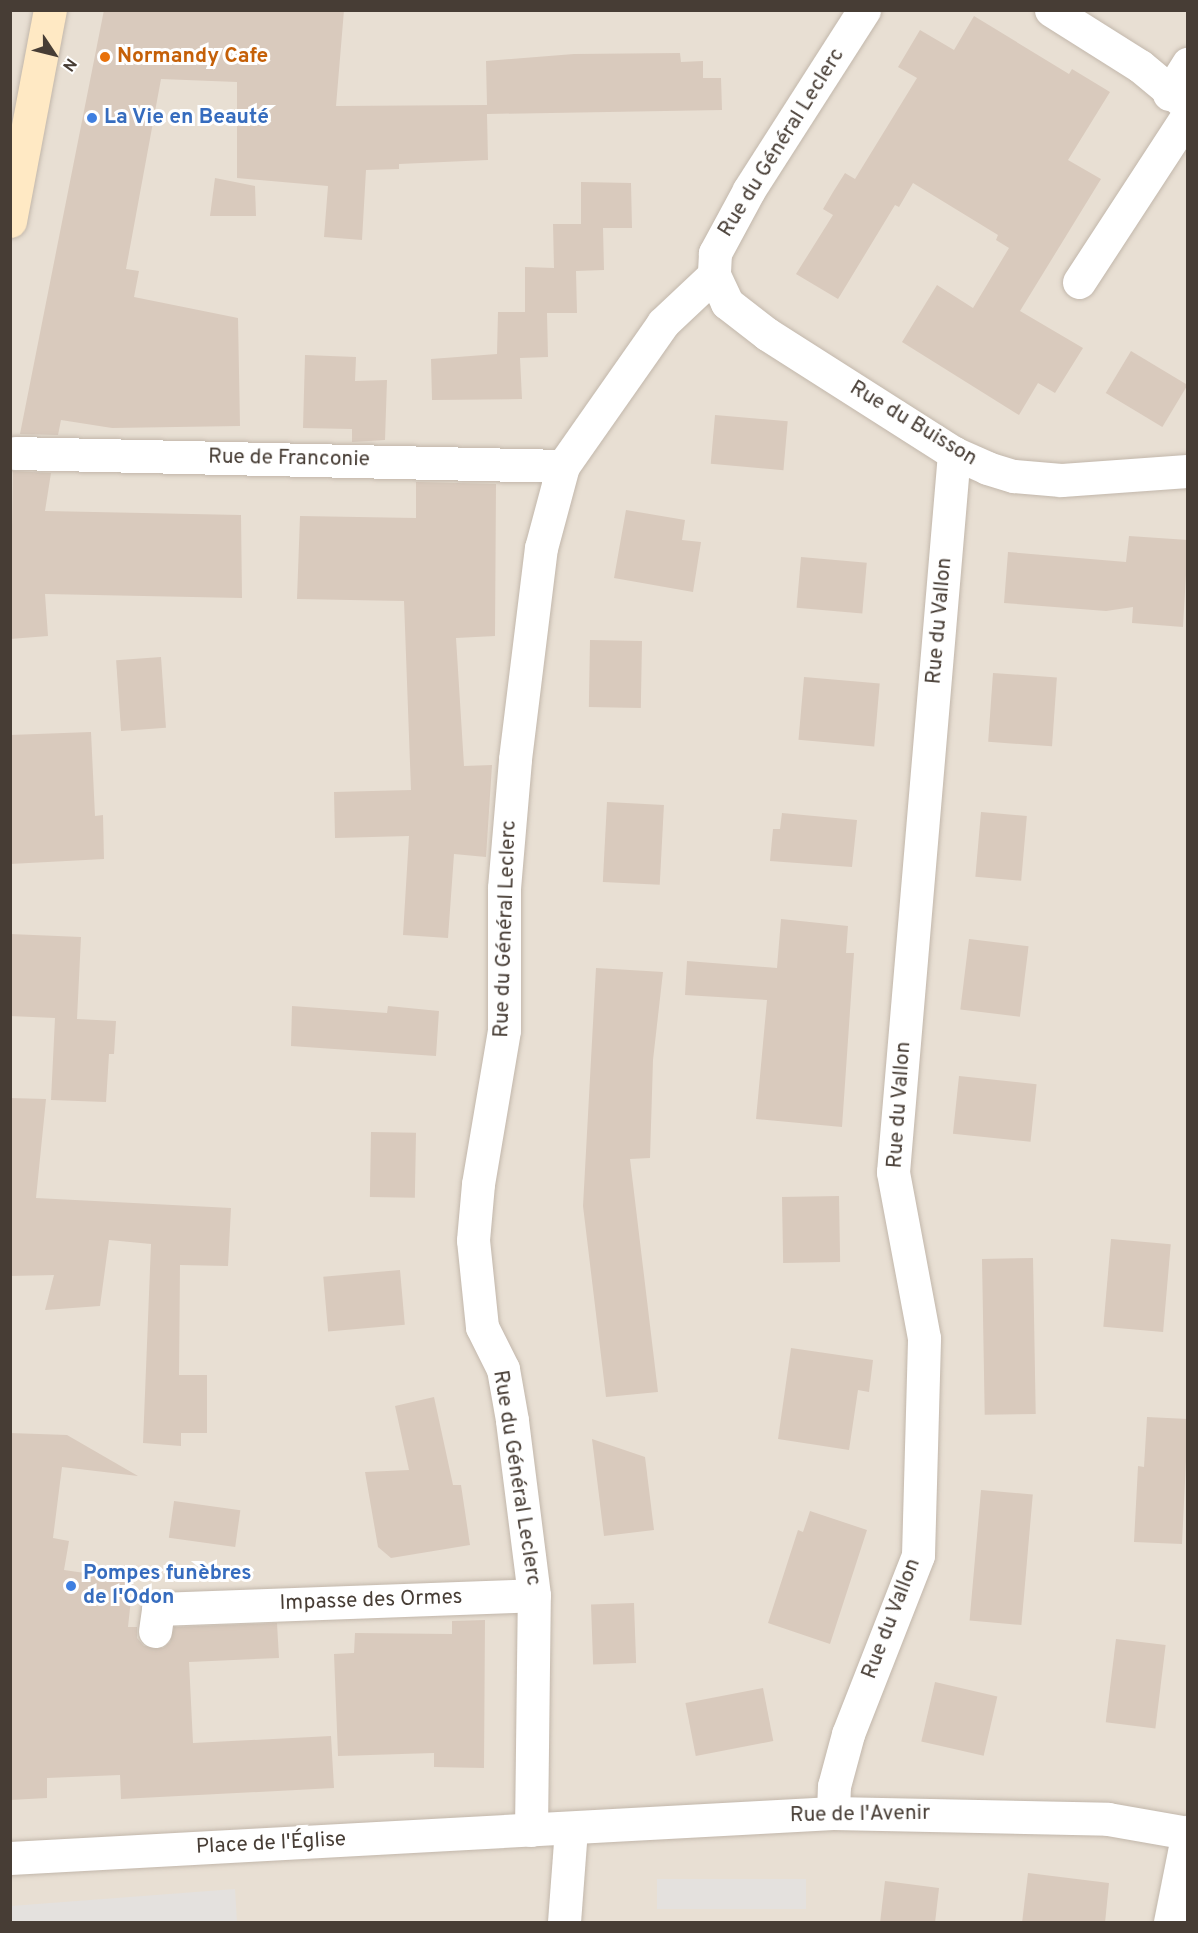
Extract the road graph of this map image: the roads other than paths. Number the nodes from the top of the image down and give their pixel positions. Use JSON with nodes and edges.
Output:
{"nodes":[{"id":1,"x":50,"y":10,"type":"edge"},
{"id":2,"x":1051,"y":10,"type":"edge"},
{"id":3,"x":864,"y":11,"type":"edge"},
{"id":4,"x":1188,"y":64,"type":"edge"},
{"id":5,"x":1181,"y":105,"type":"edge"},
{"id":6,"x":10,"y":221,"type":"edge"},
{"id":7,"x":714,"y":275,"type":"junction"},
{"id":8,"x":1079,"y":282,"type":"dead end"},
{"id":9,"x":15,"y":453,"type":"dead end"},
{"id":10,"x":954,"y":453,"type":"junction"},
{"id":11,"x":563,"y":466,"type":"junction"},
{"id":12,"x":1188,"y":471,"type":"edge"},
{"id":13,"x":534,"y":1595,"type":"junction"},
{"id":14,"x":155,"y":1631,"type":"dead end"},
{"id":15,"x":833,"y":1813,"type":"junction"},
{"id":16,"x":571,"y":1829,"type":"junction"},
{"id":17,"x":531,"y":1830,"type":"junction"},
{"id":18,"x":1188,"y":1833,"type":"edge"},
{"id":19,"x":10,"y":1858,"type":"edge"},
{"id":20,"x":564,"y":1923,"type":"edge"},
{"id":21,"x":1170,"y":1923,"type":"edge"}],
"edges":[{"from":1,"to":6,"type":"main road"},
{"from":2,"to":5,"type":"street"},
{"from":3,"to":7,"type":"street","name":"Rue du Général Leclerc"},
{"from":4,"to":5,"type":"street"},
{"from":5,"to":8,"type":"street"},
{"from":7,"to":10,"type":"street","name":"Rue du Buisson"},
{"from":7,"to":11,"type":"street","name":"Rue du Général Leclerc"},
{"from":9,"to":11,"type":"street","name":"Rue de Franconie"},
{"from":10,"to":12,"type":"street","name":"Rue du Buisson"},
{"from":10,"to":15,"type":"street","name":"Rue du Vallon"},
{"from":11,"to":13,"type":"street","name":"Rue du Général Leclerc"},
{"from":13,"to":14,"type":"street","name":"Impasse des Ormes"},
{"from":13,"to":17,"type":"street","name":"Rue du Général Leclerc"},
{"from":15,"to":16,"type":"street","name":"Rue de l'Avenir"},
{"from":15,"to":18,"type":"street","name":"Rue de l'Avenir"},
{"from":16,"to":17,"type":"street","name":"Rue de l'Avenir"},
{"from":16,"to":20,"type":"street"},
{"from":17,"to":19,"type":"street","name":"Place de l'Église"},
{"from":18,"to":21,"type":"street"}]}
